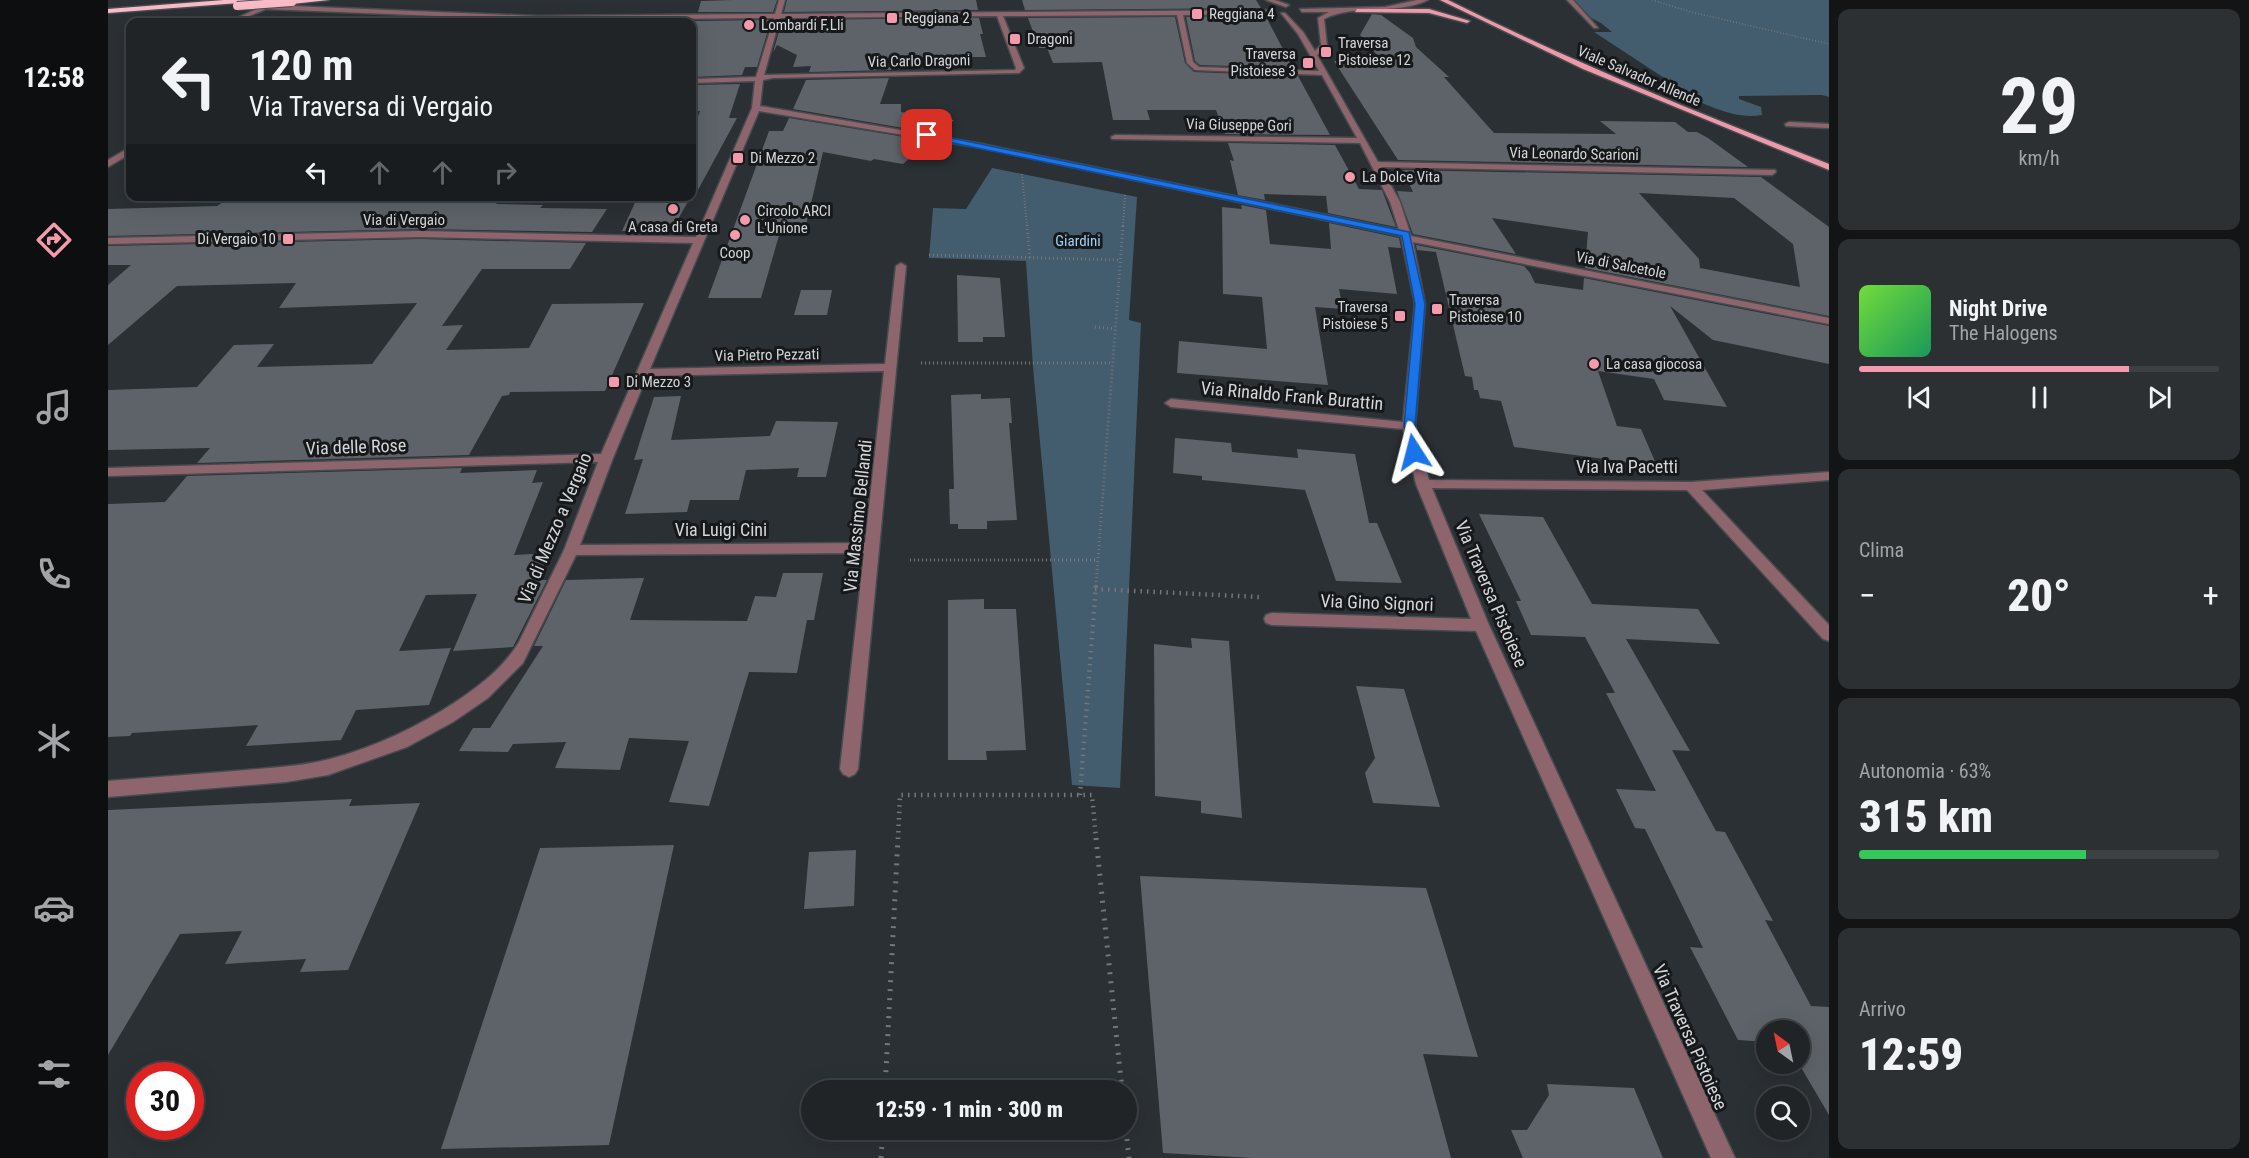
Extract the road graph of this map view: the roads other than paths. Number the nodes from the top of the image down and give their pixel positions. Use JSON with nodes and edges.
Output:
{"nodes":[{"id":1,"x":251,"y":0,"type":"edge"},
{"id":2,"x":271,"y":0,"type":"edge"},
{"id":3,"x":325,"y":0,"type":"edge"},
{"id":4,"x":782,"y":0,"type":"edge"},
{"id":5,"x":1425,"y":0,"type":"edge"},
{"id":6,"x":1443,"y":0,"type":"edge"},
{"id":7,"x":1456,"y":0,"type":"edge"},
{"id":8,"x":1570,"y":0,"type":"edge"},
{"id":9,"x":1395,"y":7,"type":"junction"},
{"id":10,"x":264,"y":8,"type":"junction"},
{"id":11,"x":1273,"y":8,"type":"junction"},
{"id":12,"x":1299,"y":10,"type":"junction"},
{"id":13,"x":1357,"y":10,"type":"junction"},
{"id":14,"x":108,"y":11,"type":"edge"},
{"id":15,"x":1179,"y":11,"type":"junction"},
{"id":16,"x":1336,"y":11,"type":"junction"},
{"id":17,"x":396,"y":14,"type":"junction"},
{"id":18,"x":999,"y":14,"type":"junction"},
{"id":19,"x":1283,"y":14,"type":"junction"},
{"id":20,"x":108,"y":16,"type":"edge"},
{"id":21,"x":777,"y":16,"type":"junction"},
{"id":22,"x":240,"y":18,"type":"edge"},
{"id":23,"x":388,"y":18,"type":"edge"},
{"id":24,"x":1596,"y":27,"type":"dead end"},
{"id":25,"x":1301,"y":33,"type":"junction"},
{"id":26,"x":1492,"y":34,"type":"dead end"},
{"id":27,"x":1533,"y":53,"type":"dead end"},
{"id":28,"x":1314,"y":54,"type":"junction"},
{"id":29,"x":1324,"y":73,"type":"junction"},
{"id":30,"x":759,"y":79,"type":"junction"},
{"id":31,"x":696,"y":81,"type":"edge"},
{"id":32,"x":1631,"y":88,"type":"junction"},
{"id":33,"x":756,"y":108,"type":"junction"},
{"id":34,"x":1788,"y":124,"type":"dead end"},
{"id":35,"x":1829,"y":125,"type":"edge"},
{"id":36,"x":1115,"y":137,"type":"dead end"},
{"id":37,"x":1363,"y":141,"type":"junction"},
{"id":38,"x":126,"y":153,"type":"edge"},
{"id":39,"x":1829,"y":161,"type":"edge"},
{"id":40,"x":108,"y":164,"type":"edge"},
{"id":41,"x":1375,"y":164,"type":"junction"},
{"id":42,"x":1829,"y":167,"type":"edge"},
{"id":43,"x":1772,"y":172,"type":"dead end"},
{"id":44,"x":1407,"y":236,"type":"junction"},
{"id":45,"x":700,"y":240,"type":"junction"},
{"id":46,"x":108,"y":241,"type":"edge"},
{"id":47,"x":901,"y":266,"type":"dead end"},
{"id":48,"x":1829,"y":321,"type":"edge"},
{"id":49,"x":892,"y":367,"type":"junction"},
{"id":50,"x":643,"y":373,"type":"junction"},
{"id":51,"x":1171,"y":403,"type":"dead end"},
{"id":52,"x":1409,"y":426,"type":"junction"},
{"id":53,"x":606,"y":458,"type":"junction"},
{"id":54,"x":108,"y":472,"type":"edge"},
{"id":55,"x":1829,"y":476,"type":"edge"},
{"id":56,"x":1424,"y":484,"type":"junction"},
{"id":57,"x":1691,"y":486,"type":"junction"},
{"id":58,"x":872,"y":548,"type":"junction"},
{"id":59,"x":571,"y":550,"type":"junction"},
{"id":60,"x":1272,"y":619,"type":"dead end"},
{"id":61,"x":1481,"y":625,"type":"junction"},
{"id":62,"x":1829,"y":635,"type":"edge"},
{"id":63,"x":849,"y":769,"type":"dead end"},
{"id":64,"x":108,"y":789,"type":"edge"},
{"id":65,"x":1723,"y":1158,"type":"edge"}],
"edges":[{"from":1,"to":14,"type":"highway"},
{"from":2,"to":10,"type":"street"},
{"from":3,"to":20,"type":"highway","bridge":true},
{"from":4,"to":21,"type":"street","name":"Via di Mezzo a Vergaio"},
{"from":5,"to":9,"type":"street"},
{"from":6,"to":32,"type":"main road","name":"Viale Salvador Allende"},
{"from":7,"to":39,"type":"main road","name":"Viale Salvador Allende"},
{"from":8,"to":24,"type":"street"},
{"from":9,"to":12,"type":"street"},
{"from":9,"to":13,"type":"street"},
{"from":10,"to":17,"type":"street"},
{"from":10,"to":22,"type":"street"},
{"from":11,"to":12,"type":"street"},
{"from":11,"to":15,"type":"street"},
{"from":11,"to":19,"type":"street"},
{"from":12,"to":16,"type":"street"},
{"from":12,"to":19,"type":"street"},
{"from":12,"to":25,"type":"street","name":"Via Traversa Pistoiese"},
{"from":13,"to":16,"type":"street"},
{"from":13,"to":26,"type":"main road"},
{"from":15,"to":18,"type":"street"},
{"from":15,"to":29,"type":"street"},
{"from":16,"to":28,"type":"street"},
{"from":17,"to":21,"type":"street"},
{"from":17,"to":23,"type":"street"},
{"from":18,"to":21,"type":"street"},
{"from":18,"to":30,"type":"street","name":"Via Carlo Dragoni"},
{"from":19,"to":25,"type":"street","name":"Via Traversa Pistoiese"},
{"from":21,"to":30,"type":"street","name":"Via di Mezzo a Vergaio"},
{"from":25,"to":28,"type":"street","name":"Via Traversa Pistoiese"},
{"from":27,"to":32,"type":"main road"},
{"from":28,"to":29,"type":"street","name":"Via Traversa Pistoiese"},
{"from":29,"to":37,"type":"street","name":"Via Traversa Pistoiese"},
{"from":30,"to":31,"type":"street","name":"Via Carlo Dragoni"},
{"from":30,"to":33,"type":"street","name":"Via di Mezzo a Vergaio"},
{"from":32,"to":42,"type":"main road","name":"Viale Salvador Allende"},
{"from":33,"to":44,"type":"street","name":"Via di Salcetole"},
{"from":33,"to":45,"type":"street","name":"Via di Mezzo a Vergaio"},
{"from":34,"to":35,"type":"street"},
{"from":36,"to":37,"type":"street","name":"Via Giuseppe Gori"},
{"from":37,"to":41,"type":"street","name":"Via Traversa Pistoiese"},
{"from":38,"to":40,"type":"street"},
{"from":41,"to":43,"type":"street","name":"Via Leonardo Scarioni"},
{"from":41,"to":44,"type":"street","name":"Via Traversa Pistoiese"},
{"from":44,"to":48,"type":"street","name":"Via di Salcetole"},
{"from":44,"to":52,"type":"street","name":"Via Traversa Pistoiese"},
{"from":45,"to":46,"type":"street","name":"Via di Vergaio"},
{"from":45,"to":50,"type":"street","name":"Via di Mezzo a Vergaio"},
{"from":47,"to":49,"type":"street","name":"Via Massimo Bellandi"},
{"from":49,"to":50,"type":"street","name":"Via Pietro Pezzati"},
{"from":49,"to":58,"type":"street","name":"Via Massimo Bellandi"},
{"from":50,"to":53,"type":"street","name":"Via di Mezzo a Vergaio"},
{"from":51,"to":52,"type":"street","name":"Via Rinaldo Frank Burattin"},
{"from":52,"to":56,"type":"street","name":"Via Traversa Pistoiese"},
{"from":53,"to":54,"type":"street","name":"Via delle Rose"},
{"from":53,"to":59,"type":"street","name":"Via di Mezzo a Vergaio"},
{"from":55,"to":57,"type":"street","name":"Via Iva Pacetti"},
{"from":56,"to":57,"type":"street","name":"Via Iva Pacetti"},
{"from":56,"to":61,"type":"street","name":"Via Traversa Pistoiese"},
{"from":57,"to":62,"type":"street"},
{"from":58,"to":59,"type":"street","name":"Via Luigi Cini"},
{"from":58,"to":63,"type":"street","name":"Via Massimo Bellandi"},
{"from":59,"to":64,"type":"street","name":"Via di Mezzo a Vergaio"},
{"from":60,"to":61,"type":"street","name":"Via Gino Signori"},
{"from":61,"to":65,"type":"street","name":"Via Traversa Pistoiese"}]}
